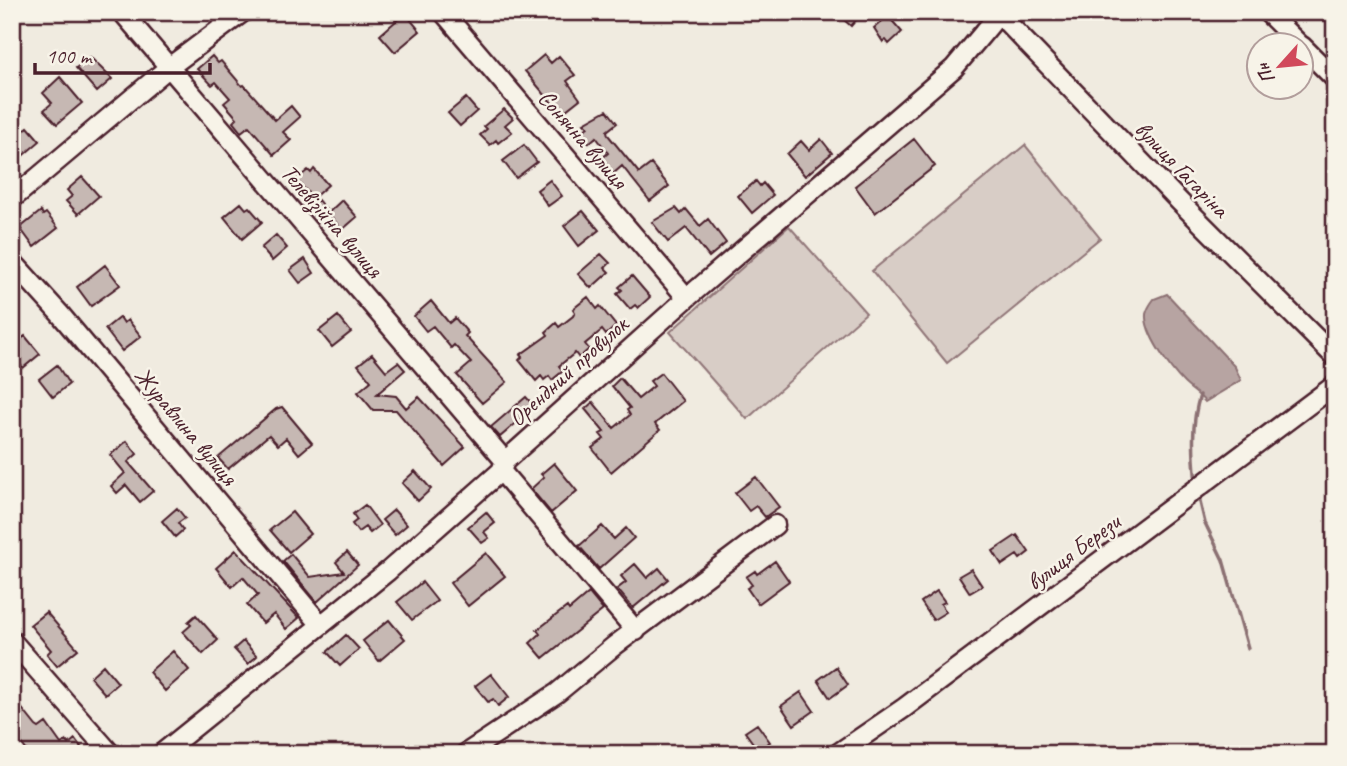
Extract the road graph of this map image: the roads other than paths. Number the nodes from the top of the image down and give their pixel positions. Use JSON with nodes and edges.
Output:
{"nodes":[{"id":1,"x":122,"y":12,"type":"edge"},
{"id":2,"x":243,"y":12,"type":"edge"},
{"id":3,"x":443,"y":12,"type":"edge"},
{"id":4,"x":996,"y":12,"type":"edge"},
{"id":5,"x":1267,"y":12,"type":"edge"},
{"id":6,"x":1287,"y":32,"type":"edge"},
{"id":7,"x":1316,"y":61,"type":"edge"},
{"id":8,"x":168,"y":68,"type":"junction"},
{"id":9,"x":1335,"y":79,"type":"edge"},
{"id":10,"x":12,"y":199,"type":"edge"},
{"id":11,"x":12,"y":261,"type":"edge"},
{"id":12,"x":687,"y":298,"type":"junction"},
{"id":13,"x":1335,"y":357,"type":"edge"},
{"id":14,"x":1335,"y":385,"type":"edge"},
{"id":15,"x":503,"y":466,"type":"junction"},
{"id":16,"x":775,"y":525,"type":"dead end"},
{"id":17,"x":321,"y":625,"type":"junction"},
{"id":18,"x":636,"y":631,"type":"junction"},
{"id":19,"x":12,"y":641,"type":"edge"},
{"id":20,"x":111,"y":754,"type":"edge"},
{"id":21,"x":161,"y":754,"type":"edge"},
{"id":22,"x":465,"y":754,"type":"edge"},
{"id":23,"x":837,"y":754,"type":"edge"}],
"edges":[{"from":1,"to":8,"type":"street","name":"Телевізійна вулиця"},
{"from":2,"to":8,"type":"street"},
{"from":3,"to":12,"type":"street","name":"Сонячна вулиця"},
{"from":4,"to":12,"type":"street","name":"Орендний провулок"},
{"from":4,"to":13,"type":"street","name":"вулиця Гагаріна"},
{"from":5,"to":6,"type":"street"},
{"from":7,"to":9,"type":"street"},
{"from":8,"to":10,"type":"street"},
{"from":8,"to":15,"type":"street","name":"Телевізійна вулиця"},
{"from":11,"to":17,"type":"street","name":"Журавлина вулиця"},
{"from":12,"to":15,"type":"street","name":"Орендний провулок"},
{"from":14,"to":23,"type":"street","name":"вулиця Берези"},
{"from":15,"to":17,"type":"street","name":"Орендний провулок"},
{"from":15,"to":18,"type":"street","name":"Телевізійна вулиця"},
{"from":16,"to":18,"type":"street"},
{"from":17,"to":21,"type":"street","name":"Орендний провулок"},
{"from":18,"to":22,"type":"street"},
{"from":19,"to":20,"type":"street"}]}
